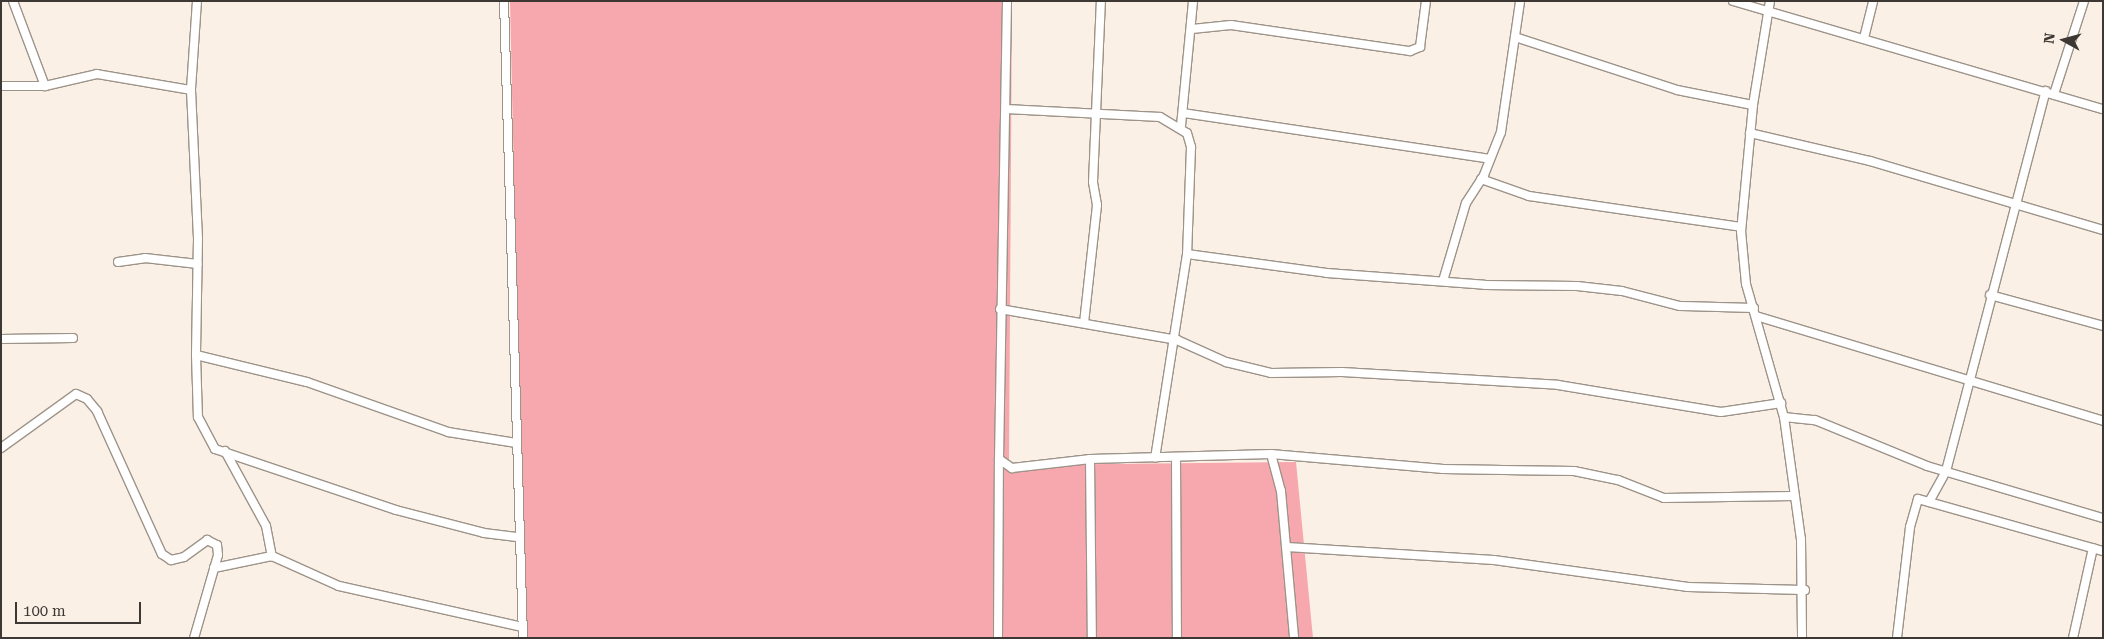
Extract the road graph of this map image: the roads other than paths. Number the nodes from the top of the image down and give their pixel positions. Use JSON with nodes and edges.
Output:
{"nodes":[{"id":1,"x":13,"y":1,"type":"edge"},
{"id":2,"x":196,"y":1,"type":"edge"},
{"id":3,"x":504,"y":1,"type":"edge"},
{"id":4,"x":1007,"y":1,"type":"edge"},
{"id":5,"x":1101,"y":1,"type":"edge"},
{"id":6,"x":1193,"y":1,"type":"edge"},
{"id":7,"x":1426,"y":1,"type":"edge"},
{"id":8,"x":1520,"y":1,"type":"edge"},
{"id":9,"x":1733,"y":1,"type":"edge"},
{"id":10,"x":1770,"y":1,"type":"edge"},
{"id":11,"x":1872,"y":1,"type":"edge"},
{"id":12,"x":2084,"y":1,"type":"edge"},
{"id":13,"x":1768,"y":11,"type":"junction"},
{"id":14,"x":1192,"y":29,"type":"junction"},
{"id":15,"x":1514,"y":37,"type":"junction"},
{"id":16,"x":1864,"y":38,"type":"junction"},
{"id":17,"x":1,"y":86,"type":"edge"},
{"id":18,"x":45,"y":86,"type":"junction"},
{"id":19,"x":191,"y":90,"type":"junction"},
{"id":20,"x":2050,"y":92,"type":"junction"},
{"id":21,"x":1753,"y":105,"type":"junction"},
{"id":22,"x":1006,"y":109,"type":"junction"},
{"id":23,"x":2103,"y":109,"type":"edge"},
{"id":24,"x":1098,"y":112,"type":"junction"},
{"id":25,"x":1183,"y":113,"type":"junction"},
{"id":26,"x":1181,"y":126,"type":"junction"},
{"id":27,"x":1750,"y":133,"type":"junction"},
{"id":28,"x":1490,"y":159,"type":"junction"},
{"id":29,"x":1481,"y":180,"type":"junction"},
{"id":30,"x":2015,"y":206,"type":"junction"},
{"id":31,"x":1742,"y":227,"type":"junction"},
{"id":32,"x":2103,"y":230,"type":"edge"},
{"id":33,"x":1187,"y":254,"type":"junction"},
{"id":34,"x":118,"y":262,"type":"dead end"},
{"id":35,"x":198,"y":264,"type":"junction"},
{"id":36,"x":1443,"y":281,"type":"junction"},
{"id":37,"x":1990,"y":295,"type":"junction"},
{"id":38,"x":1000,"y":310,"type":"junction"},
{"id":39,"x":1755,"y":312,"type":"junction"},
{"id":40,"x":1084,"y":323,"type":"junction"},
{"id":41,"x":2103,"y":326,"type":"edge"},
{"id":42,"x":73,"y":338,"type":"dead end"},
{"id":43,"x":1,"y":339,"type":"edge"},
{"id":44,"x":1177,"y":340,"type":"junction"},
{"id":45,"x":196,"y":356,"type":"junction"},
{"id":46,"x":1968,"y":383,"type":"junction"},
{"id":47,"x":1782,"y":403,"type":"junction"},
{"id":48,"x":1784,"y":417,"type":"junction"},
{"id":49,"x":2103,"y":421,"type":"edge"},
{"id":50,"x":516,"y":443,"type":"junction"},
{"id":51,"x":1,"y":448,"type":"edge"},
{"id":52,"x":224,"y":454,"type":"junction"},
{"id":53,"x":1271,"y":454,"type":"junction"},
{"id":54,"x":1155,"y":458,"type":"junction"},
{"id":55,"x":1176,"y":458,"type":"junction"},
{"id":56,"x":999,"y":459,"type":"junction"},
{"id":57,"x":1090,"y":459,"type":"junction"},
{"id":58,"x":1946,"y":471,"type":"junction"},
{"id":59,"x":1794,"y":496,"type":"junction"},
{"id":60,"x":1929,"y":502,"type":"junction"},
{"id":61,"x":2103,"y":518,"type":"edge"},
{"id":62,"x":519,"y":537,"type":"junction"},
{"id":63,"x":1287,"y":547,"type":"junction"},
{"id":64,"x":2093,"y":548,"type":"junction"},
{"id":65,"x":2103,"y":551,"type":"edge"},
{"id":66,"x":272,"y":556,"type":"junction"},
{"id":67,"x":214,"y":568,"type":"junction"},
{"id":68,"x":1804,"y":590,"type":"junction"},
{"id":69,"x":522,"y":627,"type":"junction"},
{"id":70,"x":194,"y":638,"type":"edge"},
{"id":71,"x":523,"y":638,"type":"edge"},
{"id":72,"x":998,"y":638,"type":"edge"},
{"id":73,"x":1092,"y":638,"type":"edge"},
{"id":74,"x":1177,"y":638,"type":"edge"},
{"id":75,"x":1294,"y":638,"type":"edge"},
{"id":76,"x":1802,"y":638,"type":"edge"},
{"id":77,"x":1897,"y":638,"type":"edge"},
{"id":78,"x":2073,"y":638,"type":"edge"}],
"edges":[{"from":1,"to":18,"type":"street"},
{"from":2,"to":19,"type":"street"},
{"from":3,"to":50,"type":"street"},
{"from":4,"to":22,"type":"street"},
{"from":5,"to":24,"type":"street"},
{"from":6,"to":14,"type":"street"},
{"from":7,"to":14,"type":"street"},
{"from":8,"to":15,"type":"street"},
{"from":9,"to":13,"type":"street"},
{"from":10,"to":13,"type":"street"},
{"from":11,"to":16,"type":"street"},
{"from":12,"to":20,"type":"street"},
{"from":13,"to":16,"type":"street"},
{"from":13,"to":21,"type":"street"},
{"from":14,"to":25,"type":"street"},
{"from":15,"to":21,"type":"street"},
{"from":15,"to":28,"type":"street"},
{"from":16,"to":20,"type":"street"},
{"from":17,"to":18,"type":"street"},
{"from":18,"to":19,"type":"street"},
{"from":19,"to":35,"type":"street"},
{"from":20,"to":23,"type":"street"},
{"from":20,"to":30,"type":"street"},
{"from":21,"to":27,"type":"street"},
{"from":22,"to":24,"type":"street"},
{"from":22,"to":38,"type":"street"},
{"from":24,"to":26,"type":"street"},
{"from":24,"to":40,"type":"street"},
{"from":25,"to":26,"type":"street"},
{"from":25,"to":28,"type":"street"},
{"from":26,"to":33,"type":"street"},
{"from":27,"to":30,"type":"street"},
{"from":27,"to":31,"type":"street"},
{"from":28,"to":29,"type":"street"},
{"from":29,"to":31,"type":"street"},
{"from":29,"to":36,"type":"street"},
{"from":30,"to":32,"type":"street"},
{"from":30,"to":37,"type":"street"},
{"from":31,"to":39,"type":"street"},
{"from":33,"to":36,"type":"street"},
{"from":33,"to":44,"type":"street"},
{"from":34,"to":35,"type":"street"},
{"from":35,"to":45,"type":"street"},
{"from":36,"to":39,"type":"street"},
{"from":37,"to":41,"type":"street"},
{"from":37,"to":46,"type":"street"},
{"from":38,"to":40,"type":"street"},
{"from":38,"to":56,"type":"street"},
{"from":39,"to":46,"type":"street"},
{"from":39,"to":47,"type":"street"},
{"from":40,"to":44,"type":"street"},
{"from":42,"to":43,"type":"street"},
{"from":44,"to":47,"type":"street"},
{"from":44,"to":54,"type":"street"},
{"from":45,"to":50,"type":"street"},
{"from":45,"to":52,"type":"street"},
{"from":46,"to":49,"type":"street"},
{"from":46,"to":58,"type":"street"},
{"from":47,"to":48,"type":"street"},
{"from":48,"to":58,"type":"street"},
{"from":48,"to":59,"type":"street"},
{"from":50,"to":62,"type":"street"},
{"from":51,"to":67,"type":"street"},
{"from":52,"to":62,"type":"street"},
{"from":52,"to":66,"type":"street"},
{"from":53,"to":55,"type":"street"},
{"from":53,"to":59,"type":"street"},
{"from":53,"to":63,"type":"street"},
{"from":54,"to":55,"type":"street"},
{"from":54,"to":57,"type":"street"},
{"from":55,"to":74,"type":"street"},
{"from":56,"to":57,"type":"street"},
{"from":56,"to":72,"type":"street"},
{"from":57,"to":73,"type":"street"},
{"from":58,"to":60,"type":"street"},
{"from":58,"to":61,"type":"street"},
{"from":59,"to":68,"type":"street"},
{"from":60,"to":64,"type":"street"},
{"from":60,"to":77,"type":"street"},
{"from":62,"to":69,"type":"street"},
{"from":63,"to":68,"type":"street"},
{"from":63,"to":75,"type":"street"},
{"from":64,"to":65,"type":"street"},
{"from":64,"to":78,"type":"street"},
{"from":66,"to":67,"type":"street"},
{"from":66,"to":69,"type":"street"},
{"from":67,"to":70,"type":"street"},
{"from":68,"to":76,"type":"street"},
{"from":69,"to":71,"type":"street"}]}
